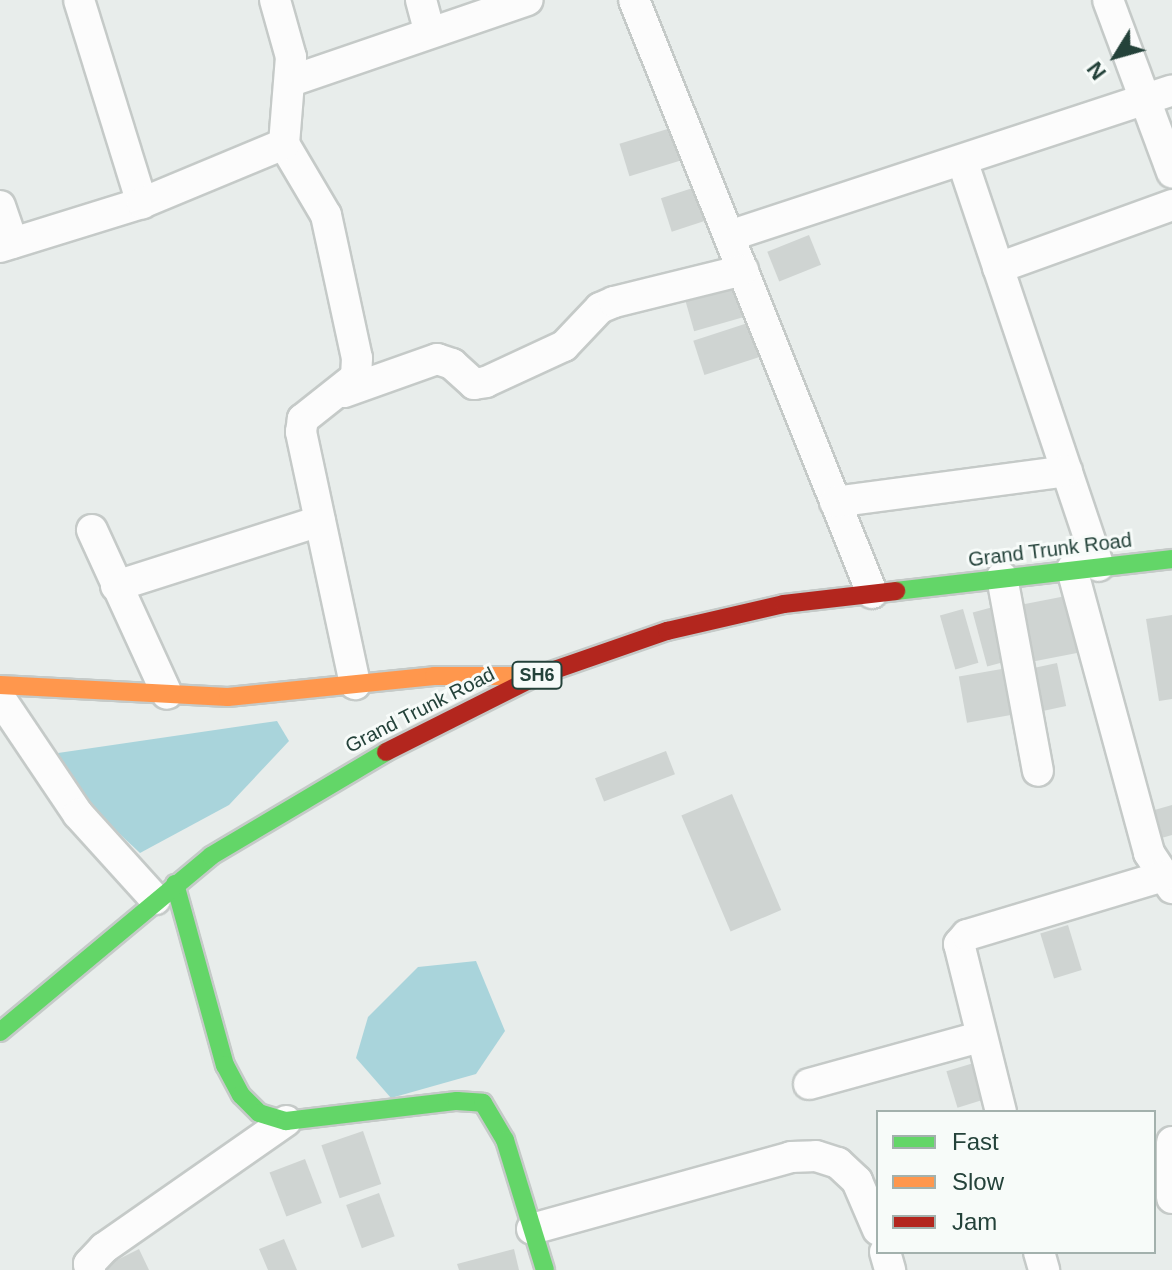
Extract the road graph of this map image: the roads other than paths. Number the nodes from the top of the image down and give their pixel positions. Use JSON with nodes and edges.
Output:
{"nodes":[{"id":1,"x":79,"y":0,"type":"edge"},
{"id":2,"x":275,"y":0,"type":"edge"},
{"id":3,"x":421,"y":0,"type":"edge"},
{"id":4,"x":527,"y":0,"type":"edge"},
{"id":5,"x":634,"y":0,"type":"edge"},
{"id":6,"x":1108,"y":0,"type":"edge"},
{"id":7,"x":430,"y":33,"type":"junction"},
{"id":8,"x":291,"y":81,"type":"junction"},
{"id":9,"x":1160,"y":94,"type":"edge"},
{"id":10,"x":284,"y":144,"type":"junction"},
{"id":11,"x":963,"y":163,"type":"junction"},
{"id":12,"x":1172,"y":172,"type":"edge"},
{"id":13,"x":142,"y":203,"type":"junction"},
{"id":14,"x":1172,"y":205,"type":"edge"},
{"id":15,"x":0,"y":206,"type":"edge"},
{"id":16,"x":729,"y":236,"type":"junction"},
{"id":17,"x":7,"y":245,"type":"edge"},
{"id":18,"x":998,"y":268,"type":"junction"},
{"id":19,"x":743,"y":270,"type":"junction"},
{"id":20,"x":344,"y":392,"type":"junction"},
{"id":21,"x":1067,"y":471,"type":"junction"},
{"id":22,"x":835,"y":502,"type":"junction"},
{"id":23,"x":320,"y":521,"type":"junction"},
{"id":24,"x":92,"y":530,"type":"dead end"},
{"id":25,"x":1172,"y":559,"type":"edge"},
{"id":26,"x":1086,"y":567,"type":"junction"},
{"id":27,"x":1002,"y":577,"type":"junction"},
{"id":28,"x":116,"y":586,"type":"junction"},
{"id":29,"x":872,"y":593,"type":"junction"},
{"id":30,"x":537,"y":676,"type":"junction"},
{"id":31,"x":355,"y":684,"type":"junction"},
{"id":32,"x":0,"y":685,"type":"edge"},
{"id":33,"x":167,"y":694,"type":"junction"},
{"id":34,"x":0,"y":698,"type":"edge"},
{"id":35,"x":1038,"y":771,"type":"dead end"},
{"id":36,"x":1168,"y":882,"type":"edge"},
{"id":37,"x":165,"y":891,"type":"junction"},
{"id":38,"x":0,"y":1032,"type":"edge"},
{"id":39,"x":980,"y":1037,"type":"junction"},
{"id":40,"x":809,"y":1084,"type":"dead end"},
{"id":41,"x":1000,"y":1110,"type":"edge"},
{"id":42,"x":286,"y":1121,"type":"junction"},
{"id":43,"x":1172,"y":1142,"type":"edge"},
{"id":44,"x":1172,"y":1198,"type":"edge"},
{"id":45,"x":876,"y":1225,"type":"edge"},
{"id":46,"x":532,"y":1229,"type":"junction"},
{"id":47,"x":90,"y":1270,"type":"edge"},
{"id":48,"x":545,"y":1270,"type":"edge"}],
"edges":[{"from":1,"to":13,"type":"street"},
{"from":2,"to":8,"type":"street"},
{"from":3,"to":7,"type":"street"},
{"from":4,"to":7,"type":"street"},
{"from":5,"to":16,"type":"street"},
{"from":6,"to":9,"type":"street"},
{"from":7,"to":8,"type":"street"},
{"from":8,"to":10,"type":"street"},
{"from":9,"to":11,"type":"street"},
{"from":9,"to":12,"type":"street"},
{"from":10,"to":13,"type":"street"},
{"from":10,"to":20,"type":"street"},
{"from":11,"to":16,"type":"street"},
{"from":11,"to":18,"type":"street"},
{"from":13,"to":17,"type":"street"},
{"from":14,"to":18,"type":"street"},
{"from":15,"to":17,"type":"street"},
{"from":16,"to":19,"type":"street"},
{"from":18,"to":21,"type":"street"},
{"from":19,"to":20,"type":"street"},
{"from":19,"to":22,"type":"street"},
{"from":20,"to":23,"type":"street"},
{"from":21,"to":22,"type":"street"},
{"from":21,"to":26,"type":"street"},
{"from":22,"to":29,"type":"street"},
{"from":23,"to":28,"type":"street"},
{"from":23,"to":31,"type":"street"},
{"from":24,"to":28,"type":"street"},
{"from":25,"to":26,"type":"main road","name":"Grand Trunk Road","number":"SH6"},
{"from":26,"to":27,"type":"main road","name":"Grand Trunk Road","number":"SH6"},
{"from":26,"to":36,"type":"street"},
{"from":27,"to":29,"type":"main road","name":"Grand Trunk Road","number":"SH6"},
{"from":27,"to":35,"type":"street"},
{"from":28,"to":33,"type":"street"},
{"from":29,"to":30,"type":"main road","name":"Grand Trunk Road","number":"SH6"},
{"from":30,"to":31,"type":"main road"},
{"from":30,"to":37,"type":"main road","name":"Grand Trunk Road","number":"SH6"},
{"from":31,"to":33,"type":"main road"},
{"from":32,"to":33,"type":"main road"},
{"from":34,"to":37,"type":"street"},
{"from":36,"to":39,"type":"street"},
{"from":37,"to":38,"type":"main road","name":"Grand Trunk Road","number":"SH6"},
{"from":37,"to":42,"type":"main road"},
{"from":39,"to":40,"type":"street"},
{"from":39,"to":41,"type":"street"},
{"from":42,"to":46,"type":"main road"},
{"from":42,"to":47,"type":"street"},
{"from":43,"to":44,"type":"street"},
{"from":45,"to":46,"type":"street"},
{"from":46,"to":48,"type":"main road"}]}
